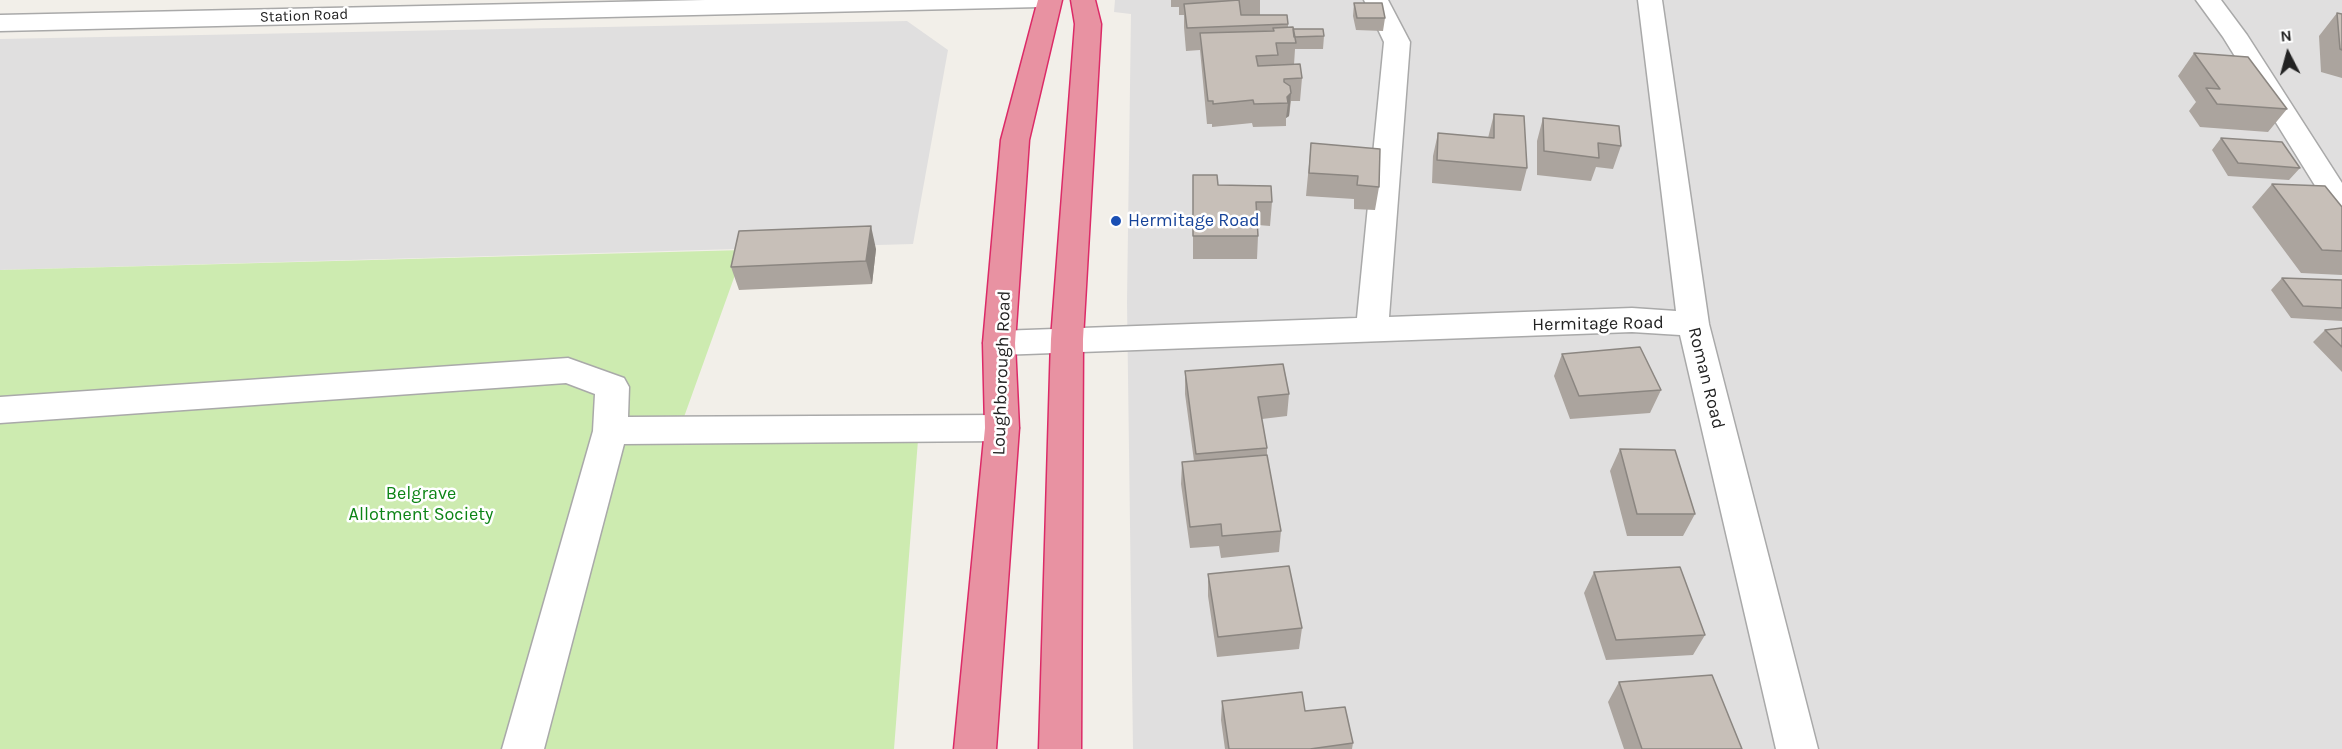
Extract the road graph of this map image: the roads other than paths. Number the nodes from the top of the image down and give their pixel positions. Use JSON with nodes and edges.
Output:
{"nodes":[{"id":1,"x":159,"y":0,"type":"edge"},
{"id":2,"x":1040,"y":0,"type":"edge"},
{"id":3,"x":1050,"y":0,"type":"edge"},
{"id":4,"x":1083,"y":0,"type":"edge"},
{"id":5,"x":1377,"y":0,"type":"edge"},
{"id":6,"x":1650,"y":0,"type":"edge"},
{"id":7,"x":2208,"y":0,"type":"edge"},
{"id":8,"x":140,"y":21,"type":"junction"},
{"id":9,"x":0,"y":23,"type":"edge"},
{"id":10,"x":2342,"y":206,"type":"edge"},
{"id":11,"x":1693,"y":324,"type":"junction"},
{"id":12,"x":1371,"y":330,"type":"junction"},
{"id":13,"x":1067,"y":339,"type":"junction"},
{"id":14,"x":999,"y":343,"type":"junction"},
{"id":15,"x":0,"y":410,"type":"edge"},
{"id":16,"x":1002,"y":428,"type":"junction"},
{"id":17,"x":610,"y":431,"type":"junction"},
{"id":18,"x":523,"y":749,"type":"edge"},
{"id":19,"x":975,"y":749,"type":"edge"},
{"id":20,"x":1060,"y":749,"type":"edge"},
{"id":21,"x":1797,"y":749,"type":"edge"}],
"edges":[{"from":1,"to":8,"type":"street"},
{"from":2,"to":8,"type":"street","name":"Station Road"},
{"from":3,"to":14,"type":"highway","name":"Loughborough Road"},
{"from":4,"to":13,"type":"highway"},
{"from":5,"to":12,"type":"street"},
{"from":6,"to":11,"type":"street","name":"Roman Road"},
{"from":7,"to":10,"type":"street"},
{"from":8,"to":9,"type":"street","name":"Station Road"},
{"from":11,"to":12,"type":"street","name":"Hermitage Road"},
{"from":11,"to":21,"type":"street","name":"Roman Road"},
{"from":12,"to":13,"type":"street","name":"Hermitage Road"},
{"from":13,"to":14,"type":"street","name":"Hermitage Road"},
{"from":13,"to":20,"type":"highway"},
{"from":14,"to":16,"type":"highway","name":"Loughborough Road"},
{"from":15,"to":17,"type":"street"},
{"from":16,"to":17,"type":"street"},
{"from":16,"to":19,"type":"highway","name":"Loughborough Road"},
{"from":17,"to":18,"type":"street"}]}
